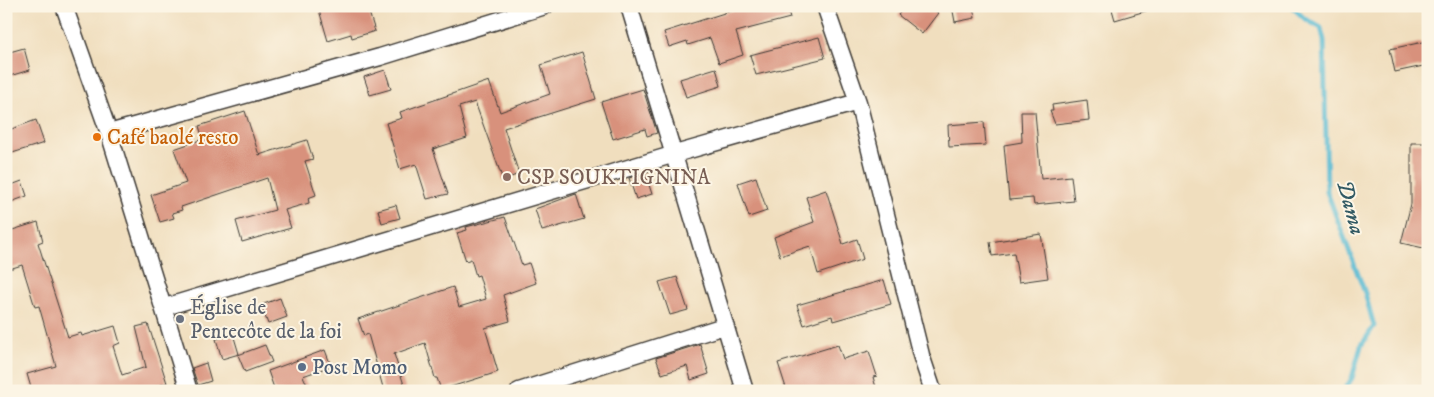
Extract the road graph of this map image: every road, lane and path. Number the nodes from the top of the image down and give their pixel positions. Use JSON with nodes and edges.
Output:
{"nodes":[{"id":1,"x":64,"y":6,"type":"edge"},
{"id":2,"x":545,"y":6,"type":"edge"},
{"id":3,"x":629,"y":6,"type":"edge"},
{"id":4,"x":824,"y":6,"type":"edge"},
{"id":5,"x":858,"y":102,"type":"junction"},
{"id":6,"x":109,"y":133,"type":"junction"},
{"id":7,"x":675,"y":154,"type":"junction"},
{"id":8,"x":165,"y":307,"type":"junction"},
{"id":9,"x":724,"y":326,"type":"junction"},
{"id":10,"x":189,"y":391,"type":"edge"},
{"id":11,"x":519,"y":391,"type":"edge"},
{"id":12,"x":745,"y":391,"type":"edge"},
{"id":13,"x":933,"y":391,"type":"edge"}],
"edges":[{"from":1,"to":6,"type":"street"},
{"from":2,"to":6,"type":"street"},
{"from":3,"to":7,"type":"street"},
{"from":4,"to":5,"type":"street"},
{"from":5,"to":7,"type":"street"},
{"from":5,"to":13,"type":"street"},
{"from":6,"to":8,"type":"street"},
{"from":7,"to":8,"type":"street"},
{"from":7,"to":9,"type":"street"},
{"from":8,"to":10,"type":"street"},
{"from":9,"to":11,"type":"street"},
{"from":9,"to":12,"type":"street"}]}
